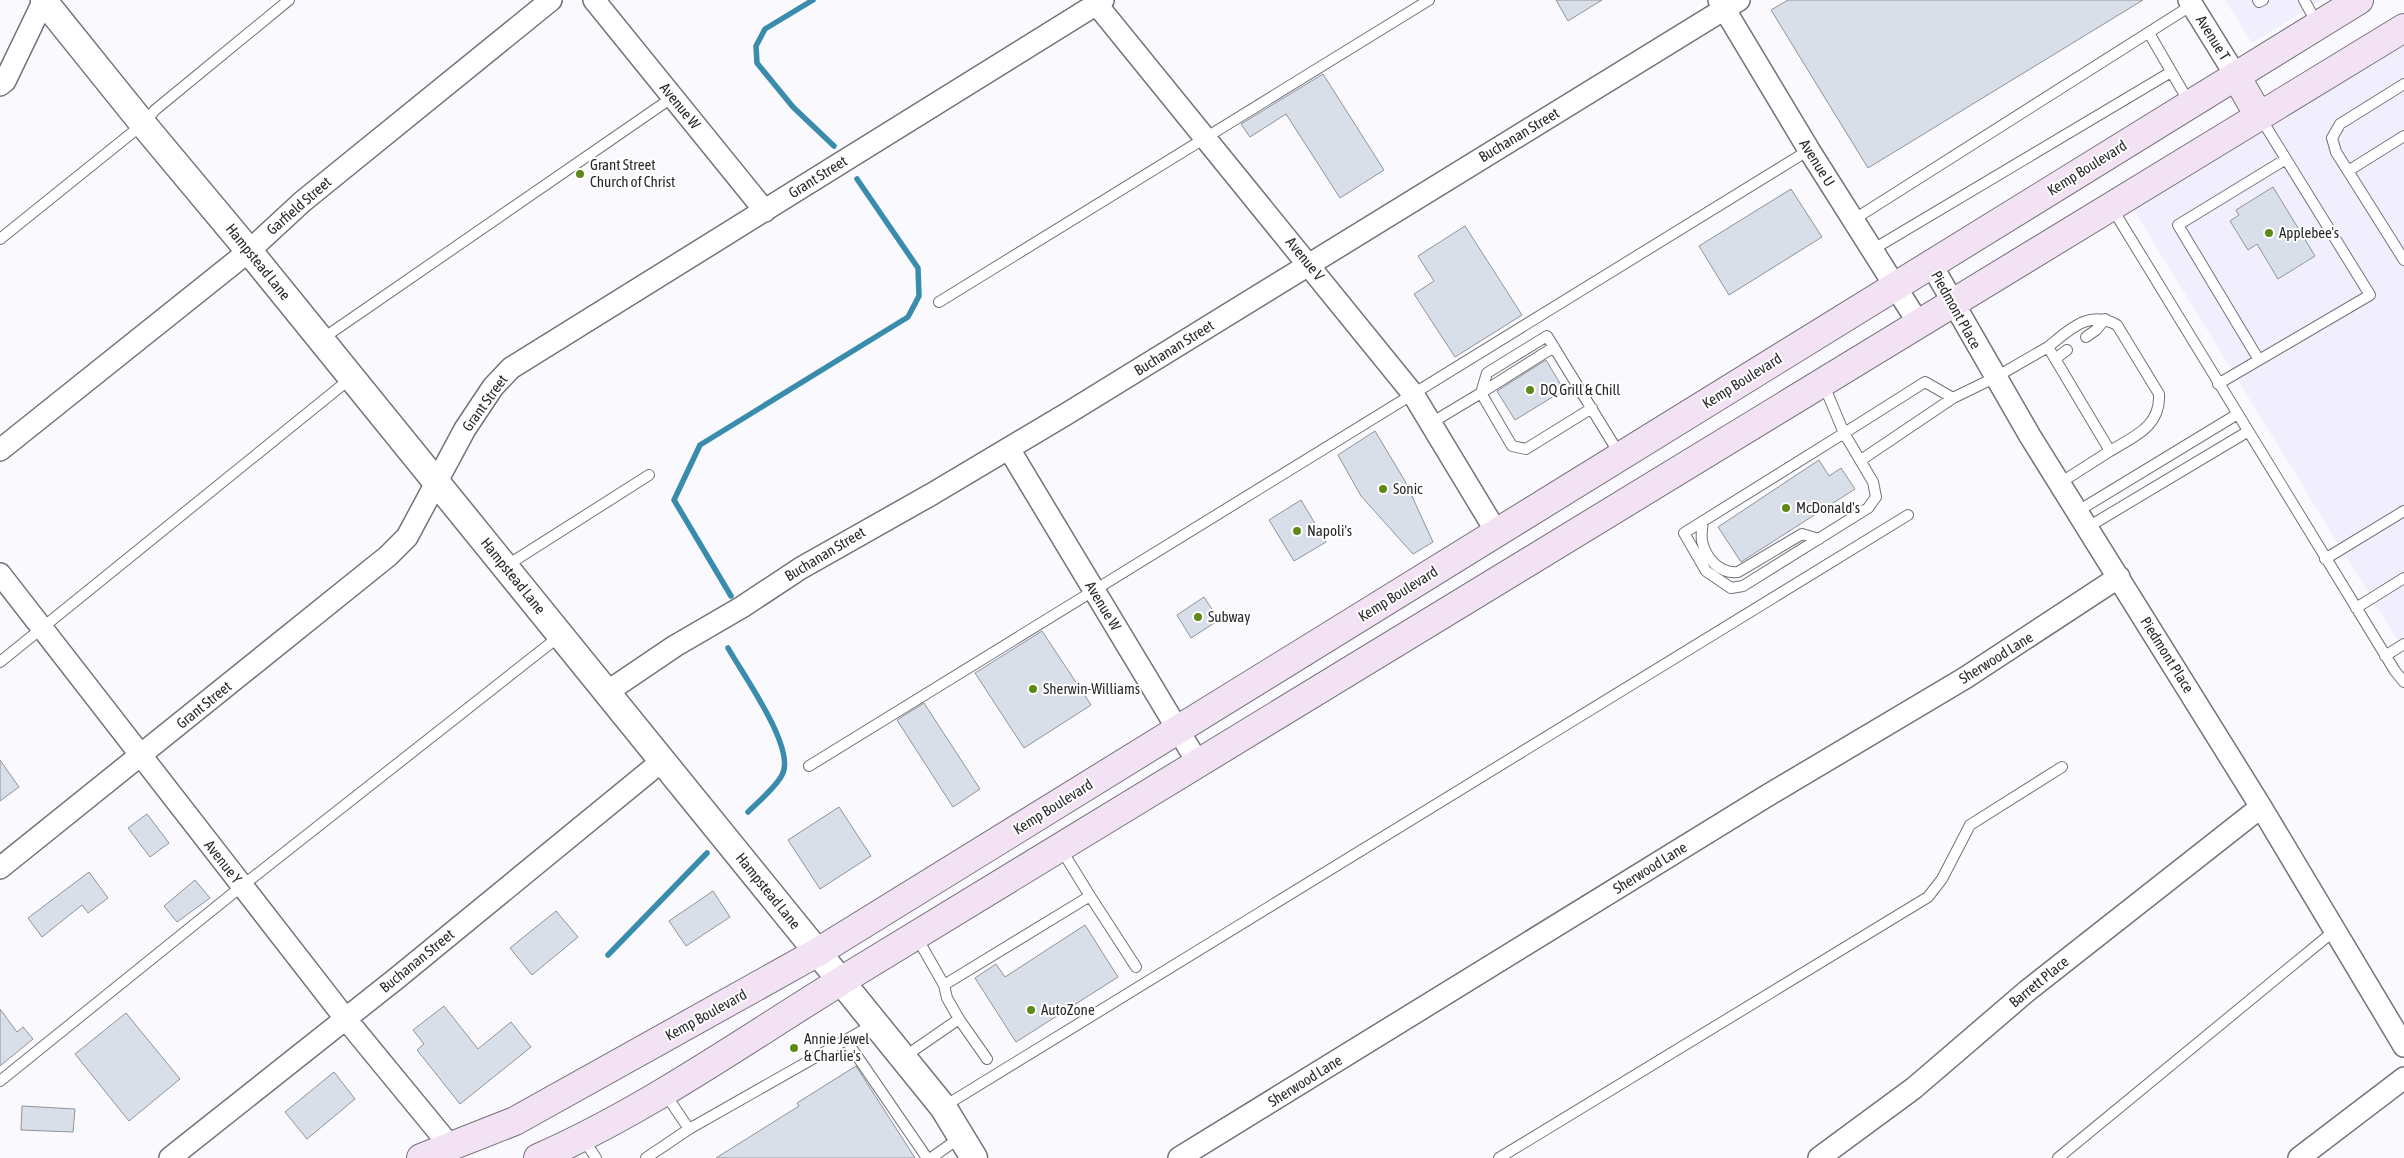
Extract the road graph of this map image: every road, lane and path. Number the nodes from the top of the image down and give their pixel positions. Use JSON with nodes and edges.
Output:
{"nodes":[{"id":1,"x":44,"y":0,"type":"edge"},
{"id":2,"x":289,"y":0,"type":"edge"},
{"id":3,"x":551,"y":0,"type":"edge"},
{"id":4,"x":594,"y":0,"type":"edge"},
{"id":5,"x":1429,"y":0,"type":"edge"},
{"id":6,"x":2258,"y":0,"type":"edge"},
{"id":7,"x":2263,"y":0,"type":"edge"},
{"id":8,"x":2304,"y":0,"type":"edge"},
{"id":9,"x":2359,"y":0,"type":"edge"},
{"id":10,"x":1097,"y":1,"type":"edge"},
{"id":11,"x":1728,"y":3,"type":"edge"},
{"id":12,"x":2191,"y":3,"type":"edge"},
{"id":13,"x":2318,"y":25,"type":"junction"},
{"id":14,"x":2404,"y":28,"type":"edge"},
{"id":15,"x":2149,"y":33,"type":"junction"},
{"id":16,"x":2171,"y":72,"type":"junction"},
{"id":17,"x":2236,"y":76,"type":"junction"},
{"id":18,"x":2404,"y":84,"type":"edge"},
{"id":19,"x":0,"y":86,"type":"edge"},
{"id":20,"x":673,"y":97,"type":"junction"},
{"id":21,"x":2190,"y":104,"type":"junction"},
{"id":22,"x":2259,"y":116,"type":"junction"},
{"id":23,"x":142,"y":124,"type":"junction"},
{"id":24,"x":2404,"y":136,"type":"edge"},
{"id":25,"x":1206,"y":137,"type":"junction"},
{"id":26,"x":1809,"y":150,"type":"junction"},
{"id":27,"x":2286,"y":159,"type":"junction"},
{"id":28,"x":2348,"y":171,"type":"junction"},
{"id":29,"x":2111,"y":206,"type":"junction"},
{"id":30,"x":765,"y":211,"type":"junction"},
{"id":31,"x":1853,"y":220,"type":"junction"},
{"id":32,"x":0,"y":238,"type":"edge"},
{"id":33,"x":1872,"y":250,"type":"junction"},
{"id":34,"x":250,"y":251,"type":"junction"},
{"id":35,"x":2404,"y":260,"type":"edge"},
{"id":36,"x":1309,"y":264,"type":"junction"},
{"id":37,"x":1931,"y":264,"type":"junction"},
{"id":38,"x":1895,"y":286,"type":"junction"},
{"id":39,"x":939,"y":302,"type":"dead end"},
{"id":40,"x":1953,"y":303,"type":"junction"},
{"id":41,"x":2105,"y":318,"type":"junction"},
{"id":42,"x":1919,"y":324,"type":"junction"},
{"id":43,"x":2086,"y":337,"type":"dead end"},
{"id":44,"x":321,"y":340,"type":"junction"},
{"id":45,"x":2048,"y":347,"type":"junction"},
{"id":46,"x":2067,"y":350,"type":"dead end"},
{"id":47,"x":2055,"y":359,"type":"junction"},
{"id":48,"x":2259,"y":360,"type":"junction"},
{"id":49,"x":1996,"y":377,"type":"junction"},
{"id":50,"x":351,"y":378,"type":"junction"},
{"id":51,"x":1823,"y":382,"type":"junction"},
{"id":52,"x":2218,"y":384,"type":"junction"},
{"id":53,"x":1481,"y":393,"type":"junction"},
{"id":54,"x":1413,"y":394,"type":"junction"},
{"id":55,"x":1954,"y":398,"type":"junction"},
{"id":56,"x":1592,"y":408,"type":"junction"},
{"id":57,"x":2236,"y":415,"type":"junction"},
{"id":58,"x":1431,"y":423,"type":"junction"},
{"id":59,"x":2247,"y":432,"type":"junction"},
{"id":60,"x":1844,"y":433,"type":"junction"},
{"id":61,"x":1009,"y":448,"type":"junction"},
{"id":62,"x":0,"y":450,"type":"edge"},
{"id":63,"x":2110,"y":451,"type":"junction"},
{"id":64,"x":1620,"y":456,"type":"junction"},
{"id":65,"x":1861,"y":460,"type":"junction"},
{"id":66,"x":649,"y":475,"type":"dead end"},
{"id":67,"x":437,"y":482,"type":"junction"},
{"id":68,"x":2060,"y":483,"type":"junction"},
{"id":69,"x":2404,"y":510,"type":"edge"},
{"id":70,"x":1908,"y":515,"type":"dead end"},
{"id":71,"x":2083,"y":519,"type":"junction"},
{"id":72,"x":1703,"y":521,"type":"junction"},
{"id":73,"x":1497,"y":532,"type":"junction"},
{"id":74,"x":1818,"y":539,"type":"junction"},
{"id":75,"x":2325,"y":559,"type":"junction"},
{"id":76,"x":505,"y":566,"type":"junction"},
{"id":77,"x":1517,"y":569,"type":"junction"},
{"id":78,"x":0,"y":574,"type":"edge"},
{"id":79,"x":2119,"y":577,"type":"junction"},
{"id":80,"x":2404,"y":578,"type":"edge"},
{"id":81,"x":1094,"y":591,"type":"junction"},
{"id":82,"x":2356,"y":608,"type":"junction"},
{"id":83,"x":41,"y":628,"type":"junction"},
{"id":84,"x":561,"y":635,"type":"junction"},
{"id":85,"x":2404,"y":644,"type":"edge"},
{"id":86,"x":2385,"y":656,"type":"junction"},
{"id":87,"x":0,"y":662,"type":"edge"},
{"id":88,"x":2404,"y":682,"type":"edge"},
{"id":89,"x":607,"y":692,"type":"junction"},
{"id":90,"x":1178,"y":730,"type":"junction"},
{"id":91,"x":140,"y":756,"type":"junction"},
{"id":92,"x":662,"y":761,"type":"junction"},
{"id":93,"x":1198,"y":763,"type":"junction"},
{"id":94,"x":809,"y":766,"type":"dead end"},
{"id":95,"x":2062,"y":767,"type":"dead end"},
{"id":96,"x":2261,"y":807,"type":"junction"},
{"id":97,"x":1060,"y":847,"type":"junction"},
{"id":98,"x":0,"y":868,"type":"edge"},
{"id":99,"x":242,"y":886,"type":"junction"},
{"id":100,"x":1090,"y":896,"type":"junction"},
{"id":101,"x":2334,"y":931,"type":"junction"},
{"id":102,"x":916,"y":936,"type":"junction"},
{"id":103,"x":818,"y":952,"type":"junction"},
{"id":104,"x":1136,"y":967,"type":"dead end"},
{"id":105,"x":841,"y":981,"type":"junction"},
{"id":106,"x":944,"y":985,"type":"junction"},
{"id":107,"x":345,"y":1018,"type":"junction"},
{"id":108,"x":959,"y":1019,"type":"junction"},
{"id":109,"x":875,"y":1023,"type":"junction"},
{"id":110,"x":846,"y":1040,"type":"junction"},
{"id":111,"x":2404,"y":1046,"type":"edge"},
{"id":112,"x":903,"y":1058,"type":"junction"},
{"id":113,"x":987,"y":1059,"type":"dead end"},
{"id":114,"x":2404,"y":1078,"type":"edge"},
{"id":115,"x":0,"y":1081,"type":"edge"},
{"id":116,"x":664,"y":1091,"type":"junction"},
{"id":117,"x":943,"y":1107,"type":"junction"},
{"id":118,"x":689,"y":1129,"type":"junction"},
{"id":119,"x":589,"y":1147,"type":"edge"},
{"id":120,"x":968,"y":1148,"type":"edge"},
{"id":121,"x":454,"y":1152,"type":"edge"},
{"id":122,"x":170,"y":1158,"type":"edge"},
{"id":123,"x":421,"y":1158,"type":"edge"},
{"id":124,"x":538,"y":1158,"type":"edge"},
{"id":125,"x":646,"y":1158,"type":"edge"},
{"id":126,"x":929,"y":1158,"type":"edge"},
{"id":127,"x":1179,"y":1158,"type":"edge"},
{"id":128,"x":1499,"y":1158,"type":"edge"},
{"id":129,"x":1819,"y":1158,"type":"edge"},
{"id":130,"x":2058,"y":1158,"type":"edge"},
{"id":131,"x":2299,"y":1158,"type":"edge"}],
"edges":[{"from":1,"to":19,"type":"street"},
{"from":1,"to":23,"type":"street","name":"Hampstead Lane"},
{"from":2,"to":23,"type":"lane"},
{"from":3,"to":34,"type":"street","name":"Garfield Street"},
{"from":4,"to":20,"type":"street","name":"Avenue W"},
{"from":5,"to":25,"type":"lane"},
{"from":6,"to":7,"type":"lane"},
{"from":8,"to":13,"type":"lane"},
{"from":9,"to":13,"type":"main road","name":"Kemp Boulevard"},
{"from":10,"to":25,"type":"street","name":"Avenue V"},
{"from":10,"to":30,"type":"street","name":"Grant Street"},
{"from":11,"to":26,"type":"street","name":"Avenue U"},
{"from":11,"to":36,"type":"street","name":"Buchanan Street"},
{"from":12,"to":15,"type":"lane"},
{"from":12,"to":17,"type":"street","name":"Avenue T"},
{"from":13,"to":17,"type":"main road","name":"Kemp Boulevard"},
{"from":14,"to":22,"type":"main road"},
{"from":15,"to":16,"type":"lane"},
{"from":15,"to":31,"type":"lane"},
{"from":16,"to":21,"type":"lane"},
{"from":16,"to":33,"type":"lane"},
{"from":17,"to":21,"type":"main road","name":"Kemp Boulevard"},
{"from":17,"to":22,"type":"main road"},
{"from":18,"to":28,"type":"lane"},
{"from":20,"to":30,"type":"street","name":"Avenue W"},
{"from":20,"to":44,"type":"lane"},
{"from":21,"to":37,"type":"main road","name":"Kemp Boulevard"},
{"from":22,"to":27,"type":"lane"},
{"from":22,"to":29,"type":"main road"},
{"from":23,"to":32,"type":"lane"},
{"from":23,"to":34,"type":"street","name":"Hampstead Lane"},
{"from":24,"to":28,"type":"lane"},
{"from":25,"to":36,"type":"street","name":"Avenue V"},
{"from":25,"to":39,"type":"lane"},
{"from":26,"to":31,"type":"street","name":"Avenue U"},
{"from":26,"to":54,"type":"lane"},
{"from":27,"to":48,"type":"lane"},
{"from":27,"to":48,"type":"lane"},
{"from":28,"to":35,"type":"lane"},
{"from":29,"to":40,"type":"main road"},
{"from":29,"to":52,"type":"lane"},
{"from":30,"to":67,"type":"street","name":"Grant Street"},
{"from":31,"to":33,"type":"street","name":"Avenue U"},
{"from":33,"to":38,"type":"street","name":"Avenue U"},
{"from":34,"to":44,"type":"street","name":"Hampstead Lane"},
{"from":34,"to":62,"type":"street","name":"Garfield Street"},
{"from":36,"to":54,"type":"street","name":"Avenue V"},
{"from":36,"to":61,"type":"street","name":"Buchanan Street"},
{"from":37,"to":38,"type":"main road","name":"Kemp Boulevard"},
{"from":37,"to":40,"type":"street","name":"Piedmont Place"},
{"from":38,"to":42,"type":"street","name":"Avenue U"},
{"from":38,"to":64,"type":"main road","name":"Kemp Boulevard"},
{"from":40,"to":42,"type":"main road"},
{"from":40,"to":49,"type":"street","name":"Piedmont Place"},
{"from":41,"to":43,"type":"lane"},
{"from":41,"to":45,"type":"lane"},
{"from":41,"to":63,"type":"lane"},
{"from":42,"to":51,"type":"main road"},
{"from":44,"to":50,"type":"street","name":"Hampstead Lane"},
{"from":45,"to":47,"type":"lane"},
{"from":45,"to":49,"type":"lane"},
{"from":46,"to":47,"type":"lane"},
{"from":47,"to":63,"type":"lane"},
{"from":48,"to":52,"type":"lane"},
{"from":49,"to":55,"type":"lane"},
{"from":49,"to":68,"type":"street","name":"Piedmont Place"},
{"from":50,"to":67,"type":"street","name":"Hampstead Lane"},
{"from":50,"to":83,"type":"lane"},
{"from":51,"to":60,"type":"lane"},
{"from":51,"to":77,"type":"main road"},
{"from":52,"to":57,"type":"lane"},
{"from":53,"to":56,"type":"lane"},
{"from":53,"to":56,"type":"lane"},
{"from":53,"to":58,"type":"lane"},
{"from":54,"to":58,"type":"street","name":"Avenue V"},
{"from":54,"to":81,"type":"lane"},
{"from":55,"to":60,"type":"lane"},
{"from":55,"to":65,"type":"lane"},
{"from":56,"to":64,"type":"lane"},
{"from":57,"to":59,"type":"lane"},
{"from":57,"to":71,"type":"lane"},
{"from":58,"to":73,"type":"street","name":"Avenue V"},
{"from":59,"to":71,"type":"lane"},
{"from":59,"to":75,"type":"lane"},
{"from":60,"to":65,"type":"lane"},
{"from":60,"to":72,"type":"lane"},
{"from":61,"to":81,"type":"street","name":"Avenue W"},
{"from":61,"to":89,"type":"street","name":"Buchanan Street"},
{"from":63,"to":68,"type":"lane"},
{"from":64,"to":73,"type":"main road","name":"Kemp Boulevard"},
{"from":65,"to":74,"type":"lane"},
{"from":66,"to":76,"type":"lane"},
{"from":67,"to":76,"type":"street","name":"Hampstead Lane"},
{"from":67,"to":91,"type":"street","name":"Grant Street"},
{"from":68,"to":71,"type":"street","name":"Piedmont Place"},
{"from":69,"to":75,"type":"lane"},
{"from":70,"to":117,"type":"lane"},
{"from":71,"to":79,"type":"street","name":"Piedmont Place"},
{"from":72,"to":74,"type":"lane"},
{"from":72,"to":74,"type":"lane"},
{"from":73,"to":77,"type":"main road"},
{"from":73,"to":90,"type":"main road","name":"Kemp Boulevard"},
{"from":75,"to":82,"type":"lane"},
{"from":76,"to":84,"type":"street","name":"Hampstead Lane"},
{"from":77,"to":93,"type":"main road"},
{"from":78,"to":83,"type":"street","name":"Avenue Y"},
{"from":79,"to":96,"type":"street","name":"Piedmont Place"},
{"from":79,"to":127,"type":"street","name":"Sherwood Lane"},
{"from":80,"to":82,"type":"lane"},
{"from":81,"to":90,"type":"street","name":"Avenue W"},
{"from":81,"to":94,"type":"lane"},
{"from":82,"to":86,"type":"lane"},
{"from":83,"to":87,"type":"lane"},
{"from":83,"to":91,"type":"street","name":"Avenue Y"},
{"from":84,"to":89,"type":"street","name":"Hampstead Lane"},
{"from":84,"to":99,"type":"lane"},
{"from":85,"to":86,"type":"lane"},
{"from":86,"to":88,"type":"lane"},
{"from":89,"to":92,"type":"street","name":"Hampstead Lane"},
{"from":90,"to":93,"type":"street","name":"Avenue W"},
{"from":90,"to":103,"type":"main road","name":"Kemp Boulevard"},
{"from":91,"to":98,"type":"street","name":"Grant Street"},
{"from":91,"to":99,"type":"street","name":"Avenue Y"},
{"from":92,"to":103,"type":"street","name":"Hampstead Lane"},
{"from":92,"to":107,"type":"street","name":"Buchanan Street"},
{"from":93,"to":97,"type":"main road"},
{"from":95,"to":128,"type":"lane"},
{"from":96,"to":101,"type":"street","name":"Piedmont Place"},
{"from":96,"to":129,"type":"street","name":"Barrett Place"},
{"from":97,"to":100,"type":"lane"},
{"from":97,"to":102,"type":"main road"},
{"from":99,"to":107,"type":"street","name":"Avenue Y"},
{"from":99,"to":115,"type":"lane"},
{"from":100,"to":104,"type":"lane"},
{"from":100,"to":106,"type":"lane"},
{"from":101,"to":111,"type":"street","name":"Piedmont Place"},
{"from":101,"to":130,"type":"lane"},
{"from":102,"to":105,"type":"main road"},
{"from":102,"to":106,"type":"lane"},
{"from":103,"to":105,"type":"street","name":"Hampstead Lane"},
{"from":103,"to":121,"type":"main road","name":"Kemp Boulevard"},
{"from":105,"to":109,"type":"street","name":"Hampstead Lane"},
{"from":105,"to":116,"type":"main road"},
{"from":106,"to":108,"type":"lane"},
{"from":107,"to":121,"type":"street","name":"Avenue Y"},
{"from":107,"to":122,"type":"street","name":"Buchanan Street"},
{"from":108,"to":112,"type":"lane"},
{"from":108,"to":113,"type":"lane"},
{"from":109,"to":110,"type":"lane"},
{"from":109,"to":112,"type":"street","name":"Hampstead Lane"},
{"from":110,"to":118,"type":"lane"},
{"from":110,"to":126,"type":"lane"},
{"from":112,"to":117,"type":"street","name":"Hampstead Lane"},
{"from":114,"to":131,"type":"street"},
{"from":116,"to":118,"type":"lane"},
{"from":116,"to":119,"type":"main road"},
{"from":117,"to":120,"type":"street","name":"Hampstead Lane"},
{"from":118,"to":125,"type":"lane"},
{"from":119,"to":124,"type":"main road"},
{"from":120,"to":126,"type":"lane"},
{"from":121,"to":123,"type":"main road","name":"Kemp Boulevard"}]}
